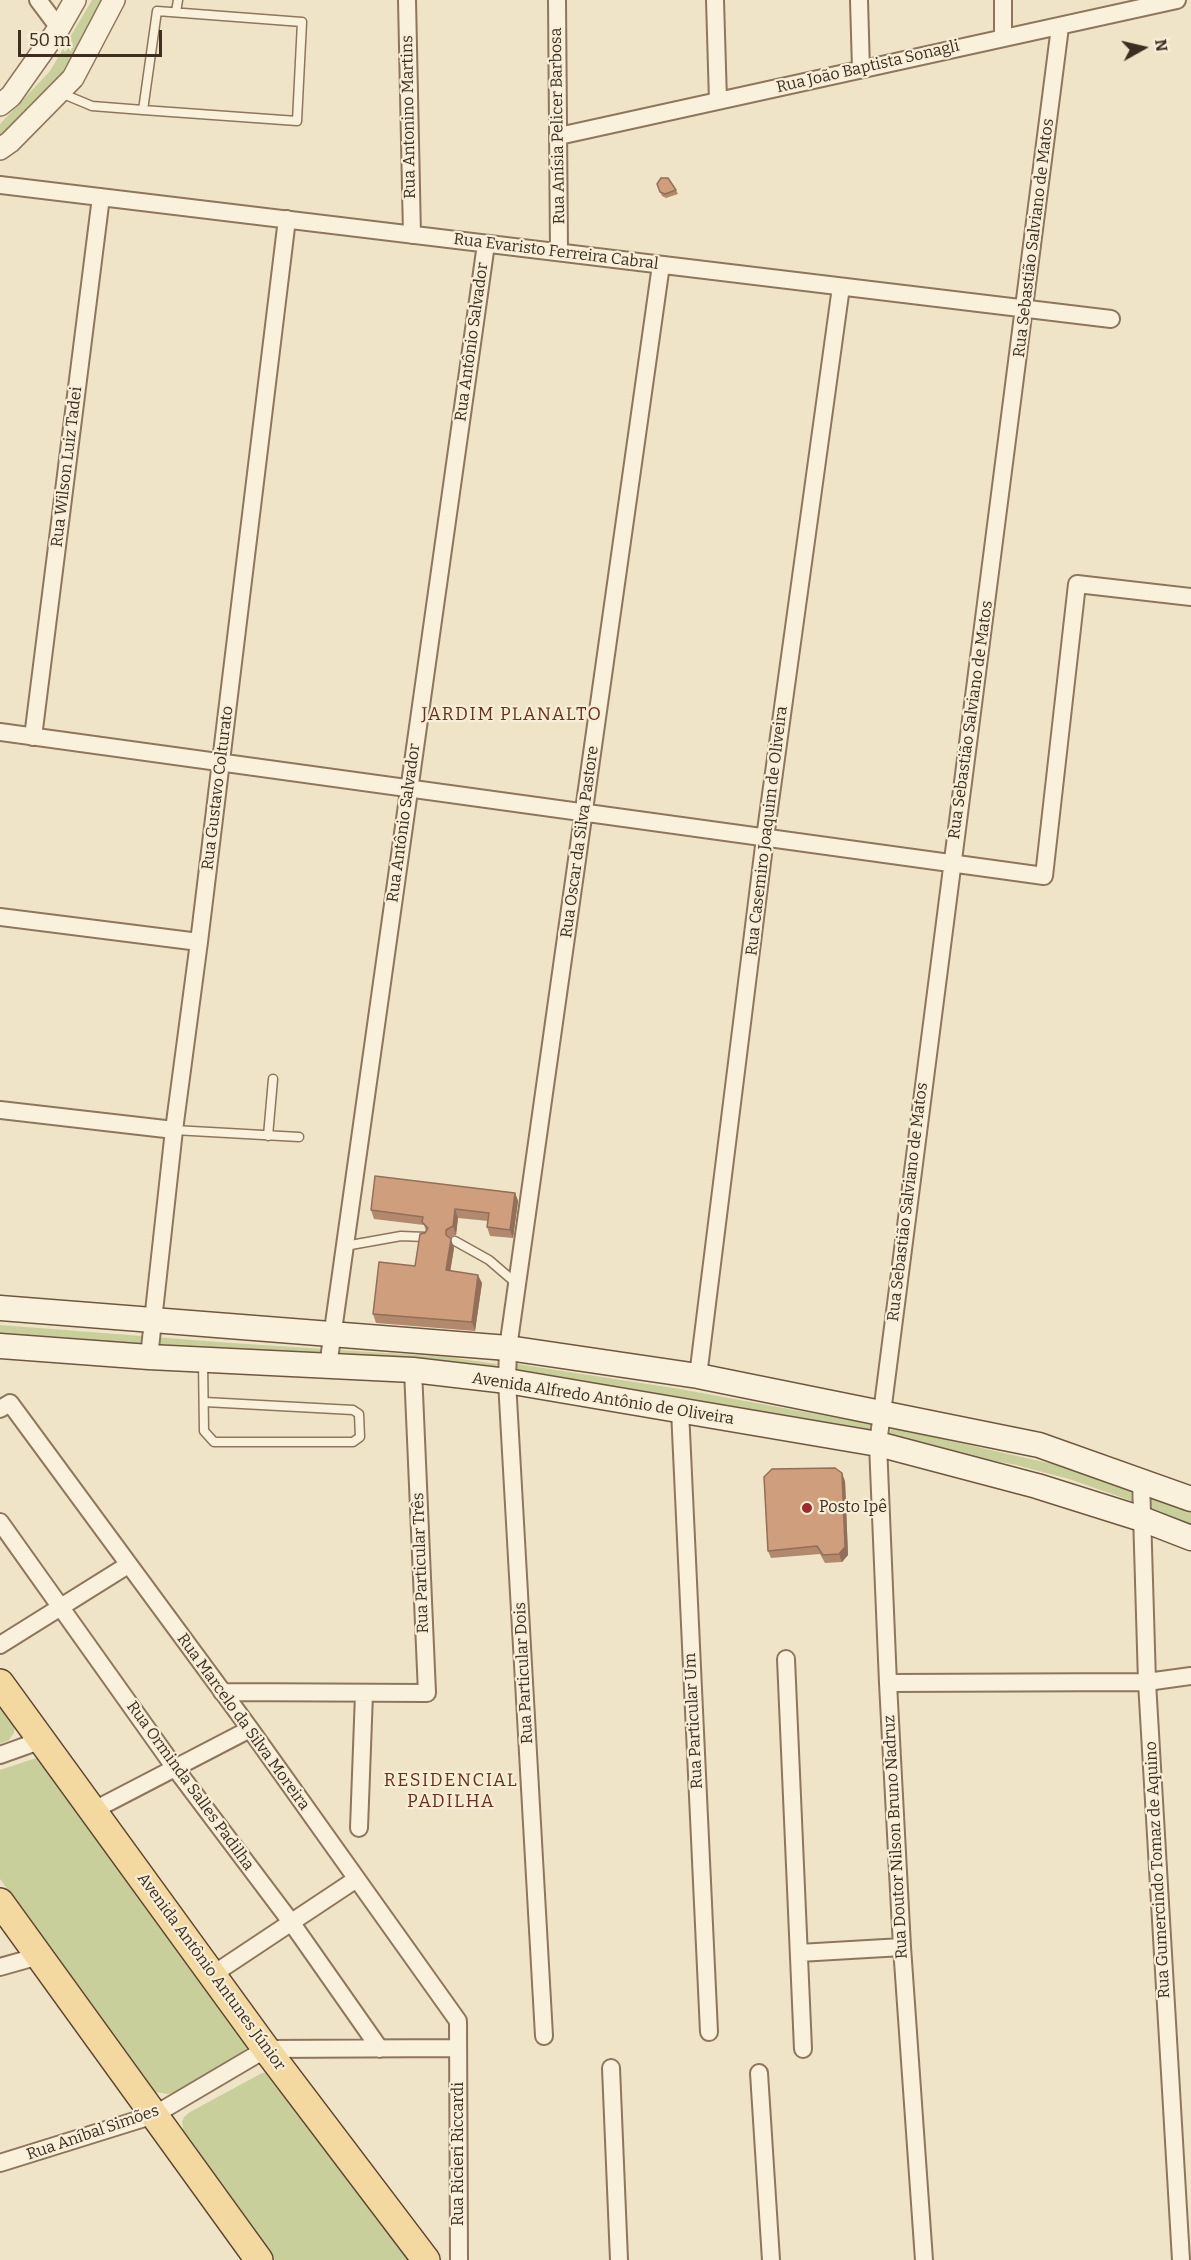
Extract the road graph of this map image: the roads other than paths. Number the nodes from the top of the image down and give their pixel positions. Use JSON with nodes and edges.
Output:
{"nodes":[{"id":1,"x":38,"y":0,"type":"edge"},
{"id":2,"x":75,"y":0,"type":"edge"},
{"id":3,"x":114,"y":0,"type":"edge"},
{"id":4,"x":178,"y":0,"type":"edge"},
{"id":5,"x":407,"y":0,"type":"edge"},
{"id":6,"x":557,"y":0,"type":"edge"},
{"id":7,"x":715,"y":0,"type":"edge"},
{"id":8,"x":859,"y":0,"type":"edge"},
{"id":9,"x":1003,"y":0,"type":"edge"},
{"id":10,"x":1177,"y":0,"type":"edge"},
{"id":11,"x":1158,"y":2,"type":"edge"},
{"id":12,"x":176,"y":12,"type":"junction"},
{"id":13,"x":1060,"y":27,"type":"junction"},
{"id":14,"x":59,"y":28,"type":"junction"},
{"id":15,"x":1003,"y":37,"type":"junction"},
{"id":16,"x":861,"y":69,"type":"junction"},
{"id":17,"x":64,"y":93,"type":"junction"},
{"id":18,"x":718,"y":101,"type":"junction"},
{"id":19,"x":0,"y":105,"type":"edge"},
{"id":20,"x":143,"y":110,"type":"junction"},
{"id":21,"x":559,"y":136,"type":"junction"},
{"id":22,"x":0,"y":149,"type":"edge"},
{"id":23,"x":0,"y":185,"type":"edge"},
{"id":24,"x":101,"y":197,"type":"junction"},
{"id":25,"x":287,"y":219,"type":"junction"},
{"id":26,"x":412,"y":235,"type":"junction"},
{"id":27,"x":486,"y":244,"type":"junction"},
{"id":28,"x":559,"y":252,"type":"junction"},
{"id":29,"x":661,"y":265,"type":"junction"},
{"id":30,"x":841,"y":287,"type":"junction"},
{"id":31,"x":1025,"y":309,"type":"junction"},
{"id":32,"x":1111,"y":319,"type":"dead end"},
{"id":33,"x":1191,"y":597,"type":"edge"},
{"id":34,"x":0,"y":732,"type":"edge"},
{"id":35,"x":33,"y":737,"type":"junction"},
{"id":36,"x":221,"y":763,"type":"junction"},
{"id":37,"x":409,"y":788,"type":"junction"},
{"id":38,"x":584,"y":812,"type":"junction"},
{"id":39,"x":765,"y":837,"type":"junction"},
{"id":40,"x":952,"y":863,"type":"junction"},
{"id":41,"x":0,"y":917,"type":"edge"},
{"id":42,"x":199,"y":942,"type":"junction"},
{"id":43,"x":273,"y":1079,"type":"dead end"},
{"id":44,"x":0,"y":1110,"type":"edge"},
{"id":45,"x":174,"y":1130,"type":"junction"},
{"id":46,"x":268,"y":1136,"type":"junction"},
{"id":47,"x":299,"y":1137,"type":"dead end"},
{"id":48,"x":424,"y":1237,"type":"edge"},
{"id":49,"x":455,"y":1241,"type":"dead end"},
{"id":50,"x":344,"y":1246,"type":"junction"},
{"id":51,"x":517,"y":1284,"type":"junction"},
{"id":52,"x":0,"y":1308,"type":"edge"},
{"id":53,"x":153,"y":1321,"type":"junction"},
{"id":54,"x":332,"y":1334,"type":"junction"},
{"id":55,"x":0,"y":1346,"type":"edge"},
{"id":56,"x":508,"y":1348,"type":"junction"},
{"id":57,"x":149,"y":1357,"type":"junction"},
{"id":58,"x":203,"y":1360,"type":"junction"},
{"id":59,"x":328,"y":1366,"type":"junction"},
{"id":60,"x":413,"y":1370,"type":"junction"},
{"id":61,"x":698,"y":1376,"type":"junction"},
{"id":62,"x":507,"y":1381,"type":"junction"},
{"id":63,"x":205,"y":1402,"type":"junction"},
{"id":64,"x":5,"y":1406,"type":"edge"},
{"id":65,"x":680,"y":1410,"type":"junction"},
{"id":66,"x":881,"y":1413,"type":"junction"},
{"id":67,"x":878,"y":1444,"type":"junction"},
{"id":68,"x":1141,"y":1480,"type":"junction"},
{"id":69,"x":1191,"y":1499,"type":"edge"},
{"id":70,"x":1142,"y":1519,"type":"junction"},
{"id":71,"x":0,"y":1522,"type":"edge"},
{"id":72,"x":1191,"y":1538,"type":"edge"},
{"id":73,"x":128,"y":1565,"type":"junction"},
{"id":74,"x":61,"y":1606,"type":"junction"},
{"id":75,"x":0,"y":1645,"type":"edge"},
{"id":76,"x":786,"y":1659,"type":"dead end"},
{"id":77,"x":1191,"y":1676,"type":"edge"},
{"id":78,"x":1147,"y":1682,"type":"junction"},
{"id":79,"x":0,"y":1683,"type":"edge"},
{"id":80,"x":888,"y":1683,"type":"junction"},
{"id":81,"x":222,"y":1692,"type":"junction"},
{"id":82,"x":364,"y":1694,"type":"junction"},
{"id":83,"x":250,"y":1729,"type":"junction"},
{"id":84,"x":42,"y":1740,"type":"junction"},
{"id":85,"x":0,"y":1755,"type":"edge"},
{"id":86,"x":175,"y":1768,"type":"junction"},
{"id":87,"x":94,"y":1810,"type":"junction"},
{"id":88,"x":359,"y":1828,"type":"dead end"},
{"id":89,"x":356,"y":1880,"type":"junction"},
{"id":90,"x":0,"y":1902,"type":"edge"},
{"id":91,"x":291,"y":1922,"type":"junction"},
{"id":92,"x":902,"y":1947,"type":"junction"},
{"id":93,"x":799,"y":1953,"type":"junction"},
{"id":94,"x":39,"y":1956,"type":"junction"},
{"id":95,"x":0,"y":1967,"type":"edge"},
{"id":96,"x":212,"y":1975,"type":"junction"},
{"id":97,"x":709,"y":2032,"type":"dead end"},
{"id":98,"x":544,"y":2036,"type":"dead end"},
{"id":99,"x":458,"y":2048,"type":"junction"},
{"id":100,"x":266,"y":2049,"type":"junction"},
{"id":101,"x":380,"y":2049,"type":"junction"},
{"id":102,"x":803,"y":2049,"type":"dead end"},
{"id":103,"x":611,"y":2068,"type":"dead end"},
{"id":104,"x":759,"y":2073,"type":"dead end"},
{"id":105,"x":154,"y":2115,"type":"junction"},
{"id":106,"x":0,"y":2163,"type":"edge"},
{"id":107,"x":259,"y":2260,"type":"edge"},
{"id":108,"x":426,"y":2260,"type":"edge"},
{"id":109,"x":459,"y":2260,"type":"edge"},
{"id":110,"x":619,"y":2260,"type":"edge"},
{"id":111,"x":771,"y":2260,"type":"edge"},
{"id":112,"x":924,"y":2260,"type":"edge"},
{"id":113,"x":1181,"y":2260,"type":"edge"}],
"edges":[{"from":1,"to":14,"type":"street"},
{"from":2,"to":14,"type":"street"},
{"from":3,"to":17,"type":"street"},
{"from":4,"to":12,"type":"lane"},
{"from":5,"to":26,"type":"street","name":"Rua Antonino Martins"},
{"from":6,"to":21,"type":"street","name":"Rua Anísia Pelicer Barbosa"},
{"from":7,"to":18,"type":"street"},
{"from":8,"to":16,"type":"street"},
{"from":9,"to":15,"type":"street"},
{"from":10,"to":11,"type":"street","name":"Rua João Baptista Sonagli"},
{"from":11,"to":13,"type":"street","name":"Rua João Baptista Sonagli"},
{"from":12,"to":20,"type":"lane"},
{"from":12,"to":20,"type":"lane"},
{"from":13,"to":15,"type":"street","name":"Rua João Baptista Sonagli"},
{"from":13,"to":31,"type":"street","name":"Rua Sebastião Salviano de Matos"},
{"from":14,"to":19,"type":"street"},
{"from":15,"to":16,"type":"street","name":"Rua João Baptista Sonagli"},
{"from":16,"to":18,"type":"street","name":"Rua João Baptista Sonagli"},
{"from":17,"to":20,"type":"lane"},
{"from":17,"to":22,"type":"street"},
{"from":18,"to":21,"type":"street","name":"Rua João Baptista Sonagli"},
{"from":21,"to":28,"type":"street","name":"Rua Anísia Pelicer Barbosa"},
{"from":23,"to":24,"type":"street","name":"Rua Evaristo Ferreira Cabral"},
{"from":24,"to":25,"type":"street","name":"Rua Evaristo Ferreira Cabral"},
{"from":24,"to":35,"type":"street","name":"Rua Wilson Luiz Tadei"},
{"from":25,"to":26,"type":"street","name":"Rua Evaristo Ferreira Cabral"},
{"from":25,"to":36,"type":"street","name":"Rua Gustavo Colturato"},
{"from":26,"to":27,"type":"street","name":"Rua Evaristo Ferreira Cabral"},
{"from":27,"to":28,"type":"street","name":"Rua Evaristo Ferreira Cabral"},
{"from":27,"to":37,"type":"street","name":"Rua Antônio Salvador"},
{"from":28,"to":29,"type":"street","name":"Rua Evaristo Ferreira Cabral"},
{"from":29,"to":30,"type":"street","name":"Rua Evaristo Ferreira Cabral"},
{"from":29,"to":38,"type":"street","name":"Rua Oscar da Silva Pastore"},
{"from":30,"to":31,"type":"street","name":"Rua Evaristo Ferreira Cabral"},
{"from":30,"to":39,"type":"street","name":"Rua Casemiro Joaquim de Oliveira"},
{"from":31,"to":32,"type":"street","name":"Rua Evaristo Ferreira Cabral"},
{"from":31,"to":40,"type":"street","name":"Rua Sebastião Salviano de Matos"},
{"from":33,"to":40,"type":"street"},
{"from":34,"to":35,"type":"street"},
{"from":35,"to":36,"type":"street"},
{"from":36,"to":37,"type":"street"},
{"from":36,"to":42,"type":"street","name":"Rua Gustavo Colturato"},
{"from":37,"to":38,"type":"street"},
{"from":37,"to":50,"type":"street","name":"Rua Antônio Salvador"},
{"from":38,"to":39,"type":"street"},
{"from":38,"to":51,"type":"street","name":"Rua Oscar da Silva Pastore"},
{"from":39,"to":40,"type":"street"},
{"from":39,"to":61,"type":"street","name":"Rua Casemiro Joaquim de Oliveira"},
{"from":40,"to":66,"type":"street","name":"Rua Sebastião Salviano de Matos"},
{"from":41,"to":42,"type":"street"},
{"from":42,"to":45,"type":"street","name":"Rua Gustavo Colturato"},
{"from":43,"to":46,"type":"lane"},
{"from":44,"to":45,"type":"street"},
{"from":45,"to":46,"type":"lane"},
{"from":45,"to":53,"type":"street","name":"Rua Gustavo Colturato"},
{"from":46,"to":47,"type":"lane"},
{"from":48,"to":50,"type":"lane"},
{"from":49,"to":51,"type":"lane"},
{"from":50,"to":54,"type":"street","name":"Rua Antônio Salvador"},
{"from":51,"to":56,"type":"street","name":"Rua Oscar da Silva Pastore"},
{"from":52,"to":53,"type":"main road","name":"Avenida Alfredo Antônio de Oliveira"},
{"from":53,"to":54,"type":"main road","name":"Avenida Alfredo Antônio de Oliveira"},
{"from":53,"to":57,"type":"street","name":"Rua Gustavo Colturato"},
{"from":54,"to":56,"type":"main road","name":"Avenida Alfredo Antônio de Oliveira"},
{"from":54,"to":59,"type":"street","name":"Rua Antônio Salvador"},
{"from":55,"to":57,"type":"main road","name":"Avenida Alfredo Antônio de Oliveira"},
{"from":56,"to":61,"type":"main road","name":"Avenida Alfredo Antônio de Oliveira"},
{"from":56,"to":62,"type":"street","name":"Rua Particular Dois"},
{"from":57,"to":58,"type":"main road","name":"Avenida Alfredo Antônio de Oliveira"},
{"from":58,"to":59,"type":"main road","name":"Avenida Alfredo Antônio de Oliveira"},
{"from":58,"to":63,"type":"lane"},
{"from":59,"to":60,"type":"main road","name":"Avenida Alfredo Antônio de Oliveira"},
{"from":60,"to":62,"type":"main road","name":"Avenida Alfredo Antônio de Oliveira"},
{"from":60,"to":82,"type":"street","name":"Rua Particular Três"},
{"from":61,"to":66,"type":"main road","name":"Avenida Alfredo Antônio de Oliveira"},
{"from":62,"to":65,"type":"main road","name":"Avenida Alfredo Antônio de Oliveira"},
{"from":62,"to":98,"type":"street","name":"Rua Particular Dois"},
{"from":63,"to":63,"type":"lane"},
{"from":64,"to":73,"type":"street","name":"Rua Marcelo da Silva Moreira"},
{"from":65,"to":67,"type":"main road","name":"Avenida Alfredo Antônio de Oliveira"},
{"from":65,"to":97,"type":"street","name":"Rua Particular Um"},
{"from":66,"to":67,"type":"street","name":"Rua Doutor Nilson Bruno Nadruz"},
{"from":66,"to":68,"type":"main road","name":"Avenida Alfredo Antônio de Oliveira"},
{"from":67,"to":70,"type":"main road","name":"Avenida Alfredo Antônio de Oliveira"},
{"from":67,"to":80,"type":"street","name":"Rua Doutor Nilson Bruno Nadruz"},
{"from":68,"to":69,"type":"main road","name":"Avenida Alfredo Antônio de Oliveira"},
{"from":68,"to":70,"type":"street","name":"Rua Gumercindo Tomaz de Aquino"},
{"from":70,"to":72,"type":"main road","name":"Avenida Alfredo Antônio de Oliveira"},
{"from":70,"to":78,"type":"street","name":"Rua Gumercindo Tomaz de Aquino"},
{"from":71,"to":74,"type":"street","name":"Rua Orminda Salles Padilha"},
{"from":73,"to":74,"type":"street"},
{"from":73,"to":81,"type":"street","name":"Rua Marcelo da Silva Moreira"},
{"from":74,"to":75,"type":"street"},
{"from":74,"to":86,"type":"street","name":"Rua Orminda Salles Padilha"},
{"from":76,"to":93,"type":"street"},
{"from":77,"to":78,"type":"street"},
{"from":78,"to":80,"type":"street"},
{"from":78,"to":113,"type":"street","name":"Rua Gumercindo Tomaz de Aquino"},
{"from":79,"to":84,"type":"main road","name":"Avenida Antônio Antunes Júnior"},
{"from":80,"to":92,"type":"street","name":"Rua Doutor Nilson Bruno Nadruz"},
{"from":81,"to":82,"type":"street","name":"Rua Particular Três"},
{"from":81,"to":83,"type":"street","name":"Rua Marcelo da Silva Moreira"},
{"from":82,"to":88,"type":"street"},
{"from":83,"to":86,"type":"street"},
{"from":83,"to":89,"type":"street","name":"Rua Marcelo da Silva Moreira"},
{"from":84,"to":85,"type":"street"},
{"from":84,"to":87,"type":"main road","name":"Avenida Antônio Antunes Júnior"},
{"from":86,"to":87,"type":"street"},
{"from":86,"to":91,"type":"street","name":"Rua Orminda Salles Padilha"},
{"from":87,"to":96,"type":"main road","name":"Avenida Antônio Antunes Júnior"},
{"from":89,"to":91,"type":"street"},
{"from":89,"to":99,"type":"street","name":"Rua Marcelo da Silva Moreira"},
{"from":90,"to":94,"type":"main road"},
{"from":91,"to":96,"type":"street"},
{"from":91,"to":101,"type":"street","name":"Rua Orminda Salles Padilha"},
{"from":92,"to":93,"type":"street"},
{"from":92,"to":112,"type":"street","name":"Rua Doutor Nilson Bruno Nadruz"},
{"from":93,"to":102,"type":"street"},
{"from":94,"to":95,"type":"street"},
{"from":94,"to":105,"type":"main road"},
{"from":96,"to":100,"type":"main road","name":"Avenida Antônio Antunes Júnior"},
{"from":99,"to":101,"type":"street"},
{"from":99,"to":109,"type":"street","name":"Rua Ricieri Riccardi"},
{"from":100,"to":101,"type":"street"},
{"from":100,"to":105,"type":"street","name":"Rua Aníbal Simões"},
{"from":100,"to":108,"type":"main road","name":"Avenida Antônio Antunes Júnior"},
{"from":103,"to":110,"type":"street"},
{"from":104,"to":111,"type":"street"},
{"from":105,"to":106,"type":"street","name":"Rua Aníbal Simões"},
{"from":105,"to":107,"type":"main road"}]}
